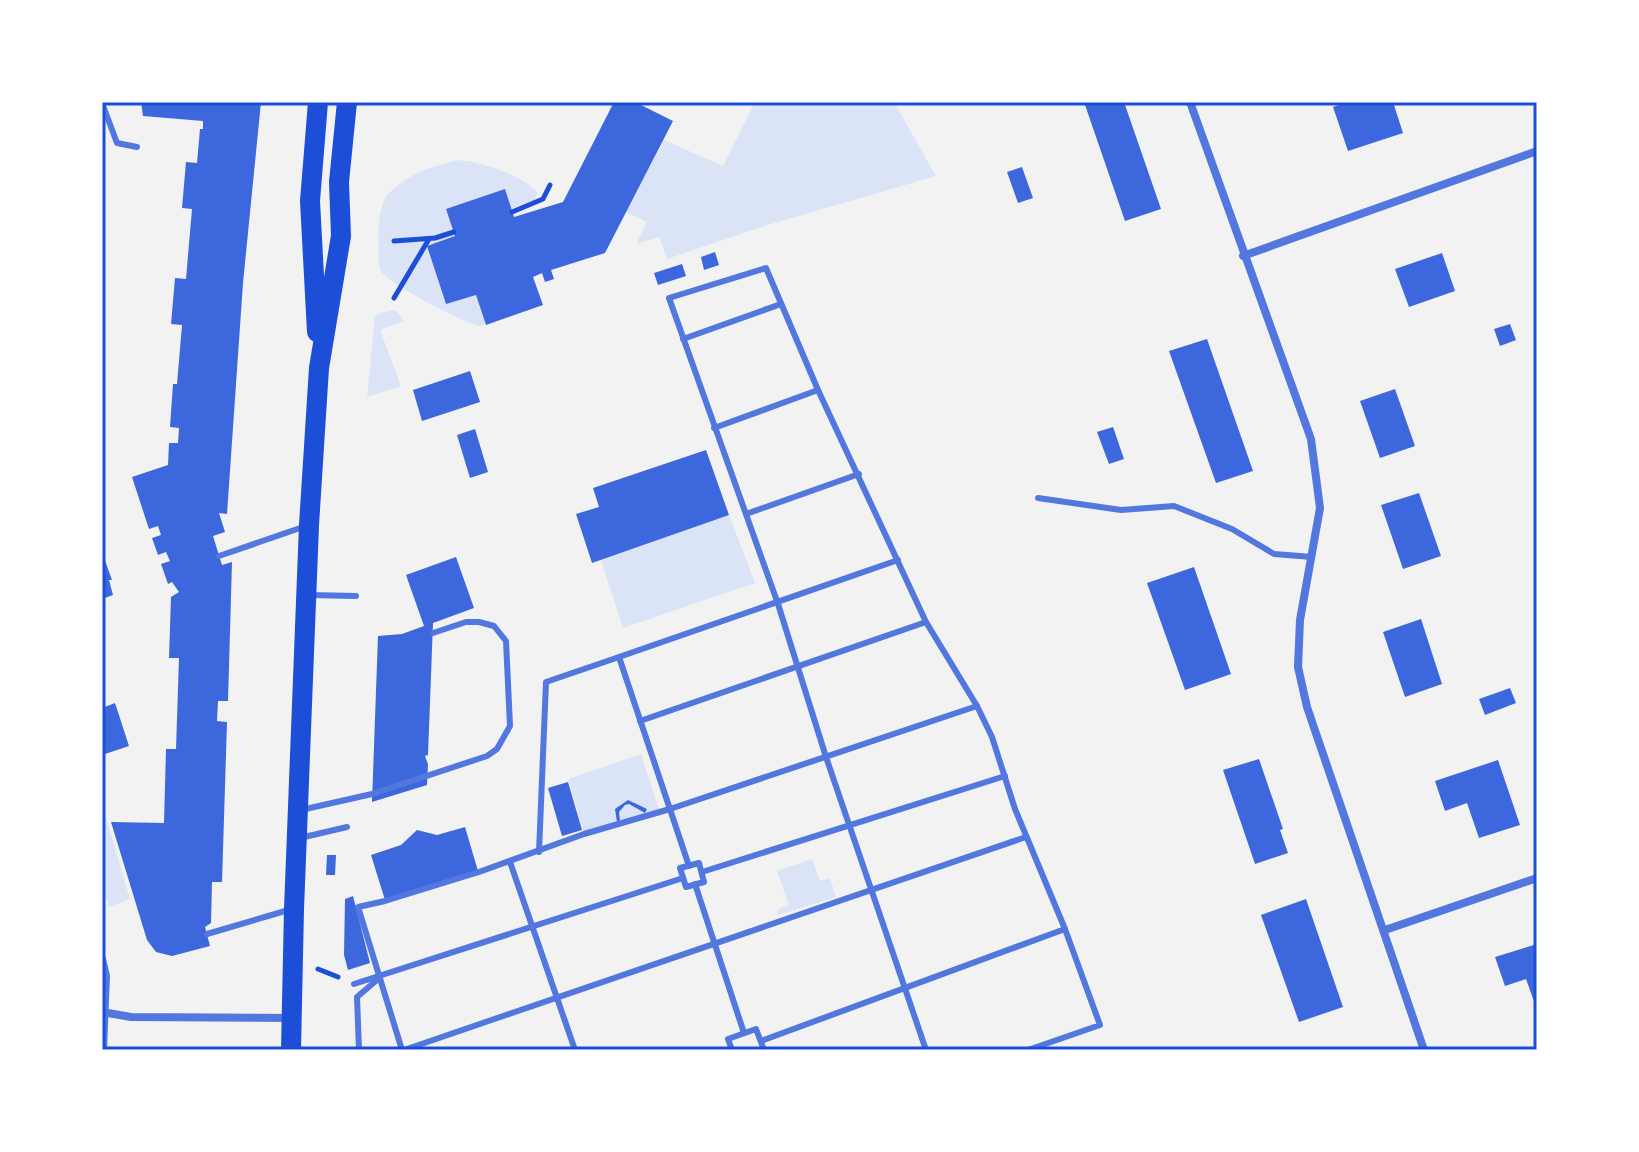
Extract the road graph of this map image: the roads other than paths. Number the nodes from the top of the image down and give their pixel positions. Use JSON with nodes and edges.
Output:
{"nodes":[{"id":1,"x":318,"y":102,"type":"edge"},
{"id":2,"x":347,"y":102,"type":"edge"},
{"id":3,"x":1190,"y":102,"type":"edge"},
{"id":4,"x":102,"y":103,"type":"edge"},
{"id":5,"x":137,"y":147,"type":"dead end"},
{"id":6,"x":1537,"y":151,"type":"edge"},
{"id":7,"x":1243,"y":256,"type":"junction"},
{"id":8,"x":781,"y":304,"type":"junction"},
{"id":9,"x":683,"y":339,"type":"junction"},
{"id":10,"x":319,"y":368,"type":"junction"},
{"id":11,"x":818,"y":390,"type":"junction"},
{"id":12,"x":714,"y":428,"type":"junction"},
{"id":13,"x":859,"y":474,"type":"junction"},
{"id":14,"x":1038,"y":498,"type":"dead end"},
{"id":15,"x":746,"y":514,"type":"junction"},
{"id":16,"x":309,"y":525,"type":"junction"},
{"id":17,"x":219,"y":556,"type":"dead end"},
{"id":18,"x":1312,"y":557,"type":"junction"},
{"id":19,"x":898,"y":560,"type":"junction"},
{"id":20,"x":305,"y":595,"type":"junction"},
{"id":21,"x":356,"y":596,"type":"dead end"},
{"id":22,"x":778,"y":604,"type":"junction"},
{"id":23,"x":926,"y":622,"type":"junction"},
{"id":24,"x":433,"y":633,"type":"dead end"},
{"id":25,"x":619,"y":657,"type":"junction"},
{"id":26,"x":797,"y":668,"type":"junction"},
{"id":27,"x":977,"y":706,"type":"junction"},
{"id":28,"x":640,"y":721,"type":"junction"},
{"id":29,"x":826,"y":757,"type":"junction"},
{"id":30,"x":1005,"y":776,"type":"junction"},
{"id":31,"x":670,"y":809,"type":"junction"},
{"id":32,"x":297,"y":811,"type":"junction"},
{"id":33,"x":849,"y":825,"type":"junction"},
{"id":34,"x":347,"y":827,"type":"dead end"},
{"id":35,"x":1026,"y":837,"type":"junction"},
{"id":36,"x":296,"y":839,"type":"junction"},
{"id":37,"x":539,"y":852,"type":"junction"},
{"id":38,"x":510,"y":862,"type":"junction"},
{"id":39,"x":689,"y":866,"type":"junction"},
{"id":40,"x":702,"y":872,"type":"junction"},
{"id":41,"x":683,"y":878,"type":"junction"},
{"id":42,"x":1537,"y":878,"type":"edge"},
{"id":43,"x":695,"y":884,"type":"junction"},
{"id":44,"x":870,"y":890,"type":"junction"},
{"id":45,"x":294,"y":909,"type":"junction"},
{"id":46,"x":532,"y":927,"type":"junction"},
{"id":47,"x":1065,"y":929,"type":"junction"},
{"id":48,"x":1385,"y":930,"type":"junction"},
{"id":49,"x":207,"y":934,"type":"dead end"},
{"id":50,"x":713,"y":944,"type":"junction"},
{"id":51,"x":102,"y":959,"type":"edge"},
{"id":52,"x":380,"y":977,"type":"junction"},
{"id":53,"x":354,"y":984,"type":"dead end"},
{"id":54,"x":904,"y":989,"type":"junction"},
{"id":55,"x":557,"y":998,"type":"junction"},
{"id":56,"x":103,"y":1012,"type":"edge"},
{"id":57,"x":291,"y":1018,"type":"junction"},
{"id":58,"x":744,"y":1033,"type":"junction"},
{"id":59,"x":761,"y":1041,"type":"junction"},
{"id":60,"x":103,"y":1050,"type":"edge"},
{"id":61,"x":291,"y":1050,"type":"edge"},
{"id":62,"x":359,"y":1050,"type":"edge"},
{"id":63,"x":403,"y":1050,"type":"edge"},
{"id":64,"x":575,"y":1050,"type":"edge"},
{"id":65,"x":732,"y":1050,"type":"edge"},
{"id":66,"x":764,"y":1050,"type":"edge"},
{"id":67,"x":926,"y":1050,"type":"edge"},
{"id":68,"x":1028,"y":1050,"type":"edge"},
{"id":69,"x":1424,"y":1050,"type":"edge"}],
"edges":[{"from":1,"to":10,"type":"main road"},
{"from":2,"to":10,"type":"main road"},
{"from":3,"to":7,"type":"street"},
{"from":4,"to":5,"type":"lane"},
{"from":6,"to":7,"type":"street"},
{"from":7,"to":18,"type":"street"},
{"from":8,"to":9,"type":"lane"},
{"from":8,"to":9,"type":"lane"},
{"from":8,"to":11,"type":"lane"},
{"from":9,"to":12,"type":"lane"},
{"from":10,"to":16,"type":"main road"},
{"from":11,"to":12,"type":"lane"},
{"from":11,"to":13,"type":"lane"},
{"from":12,"to":15,"type":"lane"},
{"from":13,"to":15,"type":"lane"},
{"from":13,"to":19,"type":"lane"},
{"from":14,"to":18,"type":"lane"},
{"from":15,"to":22,"type":"lane"},
{"from":16,"to":17,"type":"lane"},
{"from":16,"to":20,"type":"main road"},
{"from":18,"to":48,"type":"street"},
{"from":19,"to":22,"type":"lane"},
{"from":19,"to":23,"type":"lane"},
{"from":20,"to":21,"type":"lane"},
{"from":20,"to":32,"type":"main road"},
{"from":22,"to":25,"type":"lane"},
{"from":22,"to":26,"type":"lane"},
{"from":23,"to":26,"type":"lane"},
{"from":23,"to":27,"type":"lane"},
{"from":24,"to":32,"type":"lane"},
{"from":25,"to":28,"type":"lane"},
{"from":25,"to":37,"type":"lane"},
{"from":26,"to":28,"type":"lane"},
{"from":26,"to":29,"type":"lane"},
{"from":27,"to":29,"type":"lane"},
{"from":27,"to":30,"type":"lane"},
{"from":28,"to":31,"type":"lane"},
{"from":29,"to":31,"type":"lane"},
{"from":29,"to":33,"type":"lane"},
{"from":30,"to":33,"type":"lane"},
{"from":30,"to":35,"type":"lane"},
{"from":31,"to":37,"type":"lane"},
{"from":31,"to":39,"type":"lane"},
{"from":32,"to":36,"type":"main road"},
{"from":33,"to":40,"type":"lane"},
{"from":33,"to":44,"type":"lane"},
{"from":34,"to":36,"type":"lane"},
{"from":35,"to":44,"type":"lane"},
{"from":35,"to":47,"type":"lane"},
{"from":36,"to":45,"type":"main road"},
{"from":37,"to":38,"type":"lane"},
{"from":38,"to":46,"type":"lane"},
{"from":38,"to":52,"type":"lane"},
{"from":39,"to":40,"type":"lane"},
{"from":39,"to":41,"type":"lane"},
{"from":40,"to":43,"type":"lane"},
{"from":41,"to":43,"type":"lane"},
{"from":41,"to":46,"type":"lane"},
{"from":42,"to":48,"type":"street"},
{"from":43,"to":50,"type":"lane"},
{"from":44,"to":50,"type":"lane"},
{"from":44,"to":54,"type":"lane"},
{"from":45,"to":49,"type":"lane"},
{"from":45,"to":57,"type":"main road"},
{"from":46,"to":52,"type":"lane"},
{"from":46,"to":55,"type":"lane"},
{"from":47,"to":54,"type":"lane"},
{"from":47,"to":68,"type":"lane"},
{"from":48,"to":69,"type":"street"},
{"from":50,"to":55,"type":"lane"},
{"from":50,"to":58,"type":"lane"},
{"from":51,"to":56,"type":"street"},
{"from":52,"to":53,"type":"lane"},
{"from":52,"to":62,"type":"lane"},
{"from":52,"to":63,"type":"lane"},
{"from":54,"to":59,"type":"lane"},
{"from":54,"to":67,"type":"lane"},
{"from":55,"to":63,"type":"lane"},
{"from":55,"to":64,"type":"lane"},
{"from":56,"to":57,"type":"street"},
{"from":56,"to":60,"type":"street"},
{"from":57,"to":61,"type":"main road"},
{"from":58,"to":59,"type":"lane"},
{"from":58,"to":65,"type":"lane"},
{"from":59,"to":66,"type":"lane"}]}
